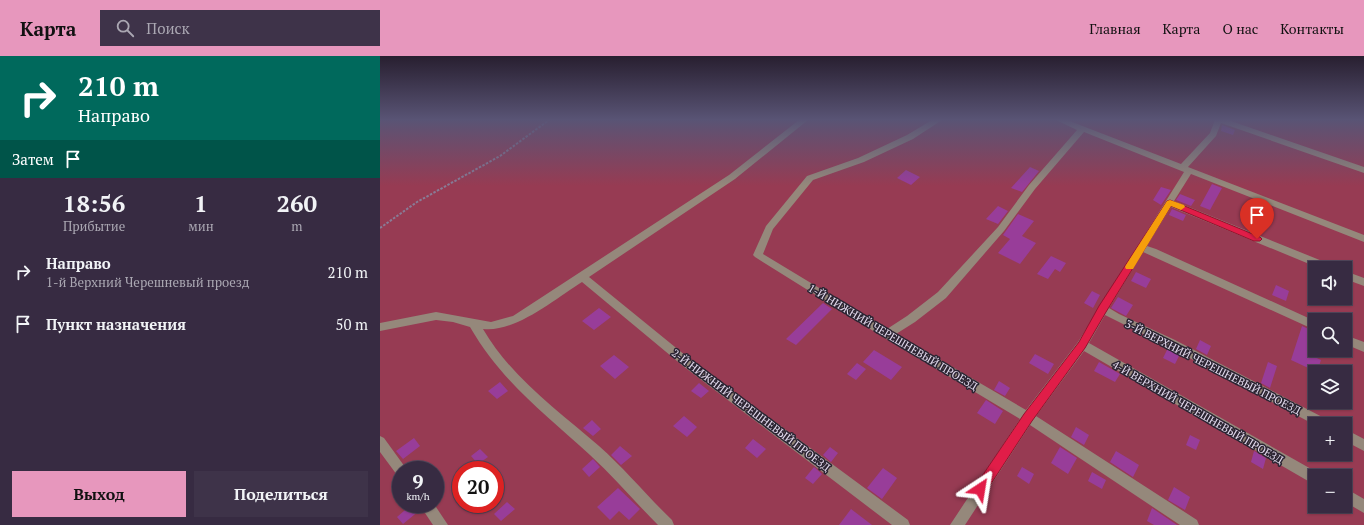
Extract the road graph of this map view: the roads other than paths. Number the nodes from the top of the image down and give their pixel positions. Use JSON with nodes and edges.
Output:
{"nodes":[{"id":1,"x":776,"y":142,"type":"edge"},
{"id":2,"x":900,"y":142,"type":"edge"},
{"id":3,"x":1071,"y":142,"type":"edge"},
{"id":4,"x":1116,"y":142,"type":"edge"},
{"id":5,"x":1207,"y":142,"type":"edge"},
{"id":6,"x":1282,"y":142,"type":"edge"},
{"id":7,"x":1186,"y":169,"type":"junction"},
{"id":8,"x":1364,"y":170,"type":"edge"},
{"id":9,"x":1170,"y":203,"type":"junction"},
{"id":10,"x":1364,"y":239,"type":"edge"},
{"id":11,"x":1142,"y":248,"type":"junction"},
{"id":12,"x":1311,"y":261,"type":"edge"},
{"id":13,"x":582,"y":277,"type":"junction"},
{"id":14,"x":1352,"y":278,"type":"edge"},
{"id":15,"x":1364,"y":282,"type":"edge"},
{"id":16,"x":1103,"y":309,"type":"junction"},
{"id":17,"x":1308,"y":323,"type":"edge"},
{"id":18,"x":474,"y":324,"type":"junction"},
{"id":19,"x":380,"y":327,"type":"edge"},
{"id":20,"x":887,"y":334,"type":"junction"},
{"id":21,"x":1352,"y":342,"type":"edge"},
{"id":22,"x":1082,"y":345,"type":"junction"},
{"id":23,"x":1364,"y":347,"type":"edge"},
{"id":24,"x":1028,"y":417,"type":"junction"},
{"id":25,"x":1311,"y":417,"type":"edge"},
{"id":26,"x":1352,"y":439,"type":"edge"},
{"id":27,"x":380,"y":442,"type":"edge"},
{"id":28,"x":1364,"y":445,"type":"edge"},
{"id":29,"x":394,"y":461,"type":"edge"},
{"id":30,"x":1308,"y":475,"type":"edge"},
{"id":31,"x":1352,"y":499,"type":"edge"},
{"id":32,"x":1364,"y":506,"type":"edge"},
{"id":33,"x":432,"y":513,"type":"edge"},
{"id":34,"x":441,"y":525,"type":"edge"},
{"id":35,"x":667,"y":525,"type":"edge"},
{"id":36,"x":903,"y":525,"type":"edge"},
{"id":37,"x":957,"y":525,"type":"edge"},
{"id":38,"x":1192,"y":525,"type":"edge"}],
"edges":[{"from":1,"to":13,"type":"lane"},
{"from":2,"to":20,"type":"lane","name":"1-Й НИЖНИЙ ЧЕРЕШНЕВЫЙ ПРОЕЗД"},
{"from":3,"to":20,"type":"lane"},
{"from":4,"to":7,"type":"lane"},
{"from":5,"to":7,"type":"lane"},
{"from":6,"to":8,"type":"lane"},
{"from":7,"to":9,"type":"lane"},
{"from":7,"to":10,"type":"lane"},
{"from":9,"to":11,"type":"lane"},
{"from":9,"to":12,"type":"lane"},
{"from":11,"to":16,"type":"lane"},
{"from":11,"to":17,"type":"lane"},
{"from":13,"to":18,"type":"lane"},
{"from":13,"to":36,"type":"lane","name":"2-Й НИЖНИЙ ЧЕРЕШНЕВЫЙ ПРОЕЗД"},
{"from":14,"to":15,"type":"lane"},
{"from":16,"to":22,"type":"lane"},
{"from":16,"to":25,"type":"lane","name":"3-Й ВЕРХНИЙ ЧЕРЕШНЕВЫЙ ПРОЕЗД"},
{"from":18,"to":19,"type":"lane"},
{"from":18,"to":35,"type":"lane"},
{"from":20,"to":24,"type":"lane","name":"1-Й НИЖНИЙ ЧЕРЕШНЕВЫЙ ПРОЕЗД"},
{"from":21,"to":23,"type":"lane"},
{"from":22,"to":24,"type":"lane"},
{"from":22,"to":30,"type":"lane","name":"4-Й ВЕРХНИЙ ЧЕРЕШНЕВЫЙ ПРОЕЗД"},
{"from":24,"to":37,"type":"lane"},
{"from":24,"to":38,"type":"lane","name":"1-Й НИЖНИЙ ЧЕРЕШНЕВЫЙ ПРОЕЗД"},
{"from":26,"to":28,"type":"lane"},
{"from":27,"to":29,"type":"lane"},
{"from":31,"to":32,"type":"lane"},
{"from":33,"to":34,"type":"lane"}]}
